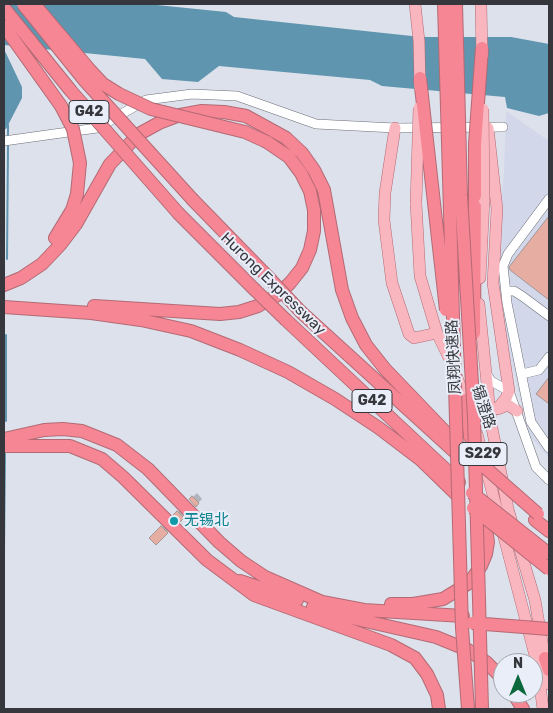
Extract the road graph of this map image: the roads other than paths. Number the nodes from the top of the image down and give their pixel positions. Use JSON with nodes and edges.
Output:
{"nodes":[{"id":1,"x":23,"y":4,"type":"edge"},
{"id":2,"x":34,"y":4,"type":"edge"},
{"id":3,"x":415,"y":4,"type":"edge"},
{"id":4,"x":444,"y":4,"type":"edge"},
{"id":5,"x":456,"y":4,"type":"edge"},
{"id":6,"x":481,"y":4,"type":"edge"},
{"id":7,"x":4,"y":8,"type":"edge"},
{"id":8,"x":4,"y":26,"type":"edge"},
{"id":9,"x":482,"y":48,"type":"junction"},
{"id":10,"x":420,"y":78,"type":"junction"},
{"id":11,"x":503,"y":127,"type":"dead end"},
{"id":12,"x":395,"y":128,"type":"junction"},
{"id":13,"x":488,"y":128,"type":"junction"},
{"id":14,"x":4,"y":141,"type":"edge"},
{"id":15,"x":549,"y":199,"type":"edge"},
{"id":16,"x":4,"y":277,"type":"edge"},
{"id":17,"x":4,"y":285,"type":"edge"},
{"id":18,"x":506,"y":291,"type":"junction"},
{"id":19,"x":4,"y":306,"type":"edge"},
{"id":20,"x":549,"y":316,"type":"edge"},
{"id":21,"x":437,"y":333,"type":"junction"},
{"id":22,"x":549,"y":357,"type":"edge"},
{"id":23,"x":485,"y":372,"type":"junction"},
{"id":24,"x":522,"y":374,"type":"junction"},
{"id":25,"x":509,"y":390,"type":"junction"},
{"id":26,"x":466,"y":400,"type":"junction"},
{"id":27,"x":498,"y":408,"type":"junction"},
{"id":28,"x":517,"y":411,"type":"junction"},
{"id":29,"x":456,"y":412,"type":"junction"},
{"id":30,"x":474,"y":418,"type":"junction"},
{"id":31,"x":24,"y":434,"type":"junction"},
{"id":32,"x":4,"y":435,"type":"edge"},
{"id":33,"x":4,"y":439,"type":"edge"},
{"id":34,"x":43,"y":444,"type":"junction"},
{"id":35,"x":4,"y":446,"type":"edge"},
{"id":36,"x":455,"y":446,"type":"junction"},
{"id":37,"x":549,"y":448,"type":"edge"},
{"id":38,"x":4,"y":450,"type":"edge"},
{"id":39,"x":500,"y":470,"type":"junction"},
{"id":40,"x":549,"y":480,"type":"edge"},
{"id":41,"x":457,"y":488,"type":"junction"},
{"id":42,"x":536,"y":517,"type":"junction"},
{"id":43,"x":549,"y":523,"type":"edge"},
{"id":44,"x":549,"y":531,"type":"edge"},
{"id":45,"x":548,"y":553,"type":"edge"},
{"id":46,"x":549,"y":569,"type":"edge"},
{"id":47,"x":228,"y":578,"type":"junction"},
{"id":48,"x":295,"y":594,"type":"junction"},
{"id":49,"x":364,"y":612,"type":"junction"},
{"id":50,"x":391,"y":615,"type":"junction"},
{"id":51,"x":462,"y":622,"type":"junction"},
{"id":52,"x":549,"y":622,"type":"edge"},
{"id":53,"x":549,"y":629,"type":"edge"},
{"id":54,"x":547,"y":664,"type":"edge"},
{"id":55,"x":493,"y":669,"type":"edge"},
{"id":56,"x":549,"y":684,"type":"edge"},
{"id":57,"x":439,"y":709,"type":"edge"},
{"id":58,"x":459,"y":709,"type":"edge"},
{"id":59,"x":468,"y":709,"type":"edge"},
{"id":60,"x":482,"y":709,"type":"edge"},
{"id":61,"x":543,"y":709,"type":"edge"}],
"edges":[{"from":1,"to":36,"type":"highway","name":"Hurong Expressway","number":"G42","bridge":true},
{"from":2,"to":19,"type":"highway","bridge":true},
{"from":3,"to":10,"type":"main road","name":"锡澄路","bridge":true},
{"from":4,"to":29,"type":"highway","name":"凤翔快速路","bridge":true},
{"from":5,"to":30,"type":"highway","name":"凤翔快速路","bridge":true},
{"from":6,"to":9,"type":"main road","name":"锡澄路","bridge":true},
{"from":7,"to":41,"type":"highway","name":"Hurong Expressway","number":"G42","bridge":true},
{"from":8,"to":16,"type":"highway","bridge":true},
{"from":9,"to":23,"type":"main road","name":"锡澄路","number":"S229","bridge":true},
{"from":9,"to":30,"type":"highway","bridge":true},
{"from":10,"to":21,"type":"main road","name":"锡澄路","number":"S229","bridge":true},
{"from":10,"to":29,"type":"highway","bridge":true},
{"from":11,"to":13,"type":"street"},
{"from":12,"to":13,"type":"street"},
{"from":12,"to":14,"type":"street"},
{"from":12,"to":21,"type":"main road"},
{"from":13,"to":25,"type":"main road"},
{"from":15,"to":18,"type":"street"},
{"from":17,"to":36,"type":"highway"},
{"from":18,"to":20,"type":"street"},
{"from":18,"to":24,"type":"street"},
{"from":19,"to":41,"type":"highway"},
{"from":21,"to":26,"type":"main road","name":"锡澄路","number":"S229"},
{"from":22,"to":24,"type":"street"},
{"from":23,"to":25,"type":"street"},
{"from":23,"to":39,"type":"main road","name":"锡澄路","number":"S229"},
{"from":24,"to":37,"type":"street"},
{"from":25,"to":27,"type":"main road"},
{"from":25,"to":28,"type":"street"},
{"from":26,"to":50,"type":"highway"},
{"from":26,"to":61,"type":"main road","name":"锡澄路","number":"S229"},
{"from":27,"to":28,"type":"main road"},
{"from":27,"to":39,"type":"main road"},
{"from":28,"to":40,"type":"street"},
{"from":29,"to":51,"type":"highway","name":"凤翔快速路","bridge":true},
{"from":30,"to":60,"type":"highway","name":"凤翔快速路","bridge":true},
{"from":31,"to":32,"type":"highway"},
{"from":31,"to":33,"type":"highway"},
{"from":31,"to":48,"type":"highway"},
{"from":34,"to":35,"type":"highway"},
{"from":34,"to":38,"type":"highway"},
{"from":34,"to":47,"type":"highway"},
{"from":36,"to":42,"type":"highway","name":"Hurong Expressway","number":"G42","bridge":true},
{"from":39,"to":54,"type":"main road","name":"锡澄路","number":"S229"},
{"from":41,"to":45,"type":"highway","name":"Hurong Expressway","number":"G42","bridge":true},
{"from":41,"to":46,"type":"highway","bridge":true},
{"from":42,"to":43,"type":"highway"},
{"from":42,"to":44,"type":"highway","name":"Hurong Expressway","number":"G42"},
{"from":47,"to":48,"type":"highway"},
{"from":47,"to":57,"type":"highway"},
{"from":48,"to":49,"type":"highway"},
{"from":49,"to":50,"type":"highway"},
{"from":49,"to":50,"type":"highway"},
{"from":50,"to":51,"type":"highway"},
{"from":50,"to":55,"type":"highway"},
{"from":51,"to":52,"type":"highway"},
{"from":51,"to":53,"type":"highway","bridge":true},
{"from":51,"to":58,"type":"highway","bridge":true},
{"from":51,"to":59,"type":"highway","name":"凤翔快速路","bridge":true},
{"from":54,"to":56,"type":"main road","name":"锡澄路","number":"S229"}]}
